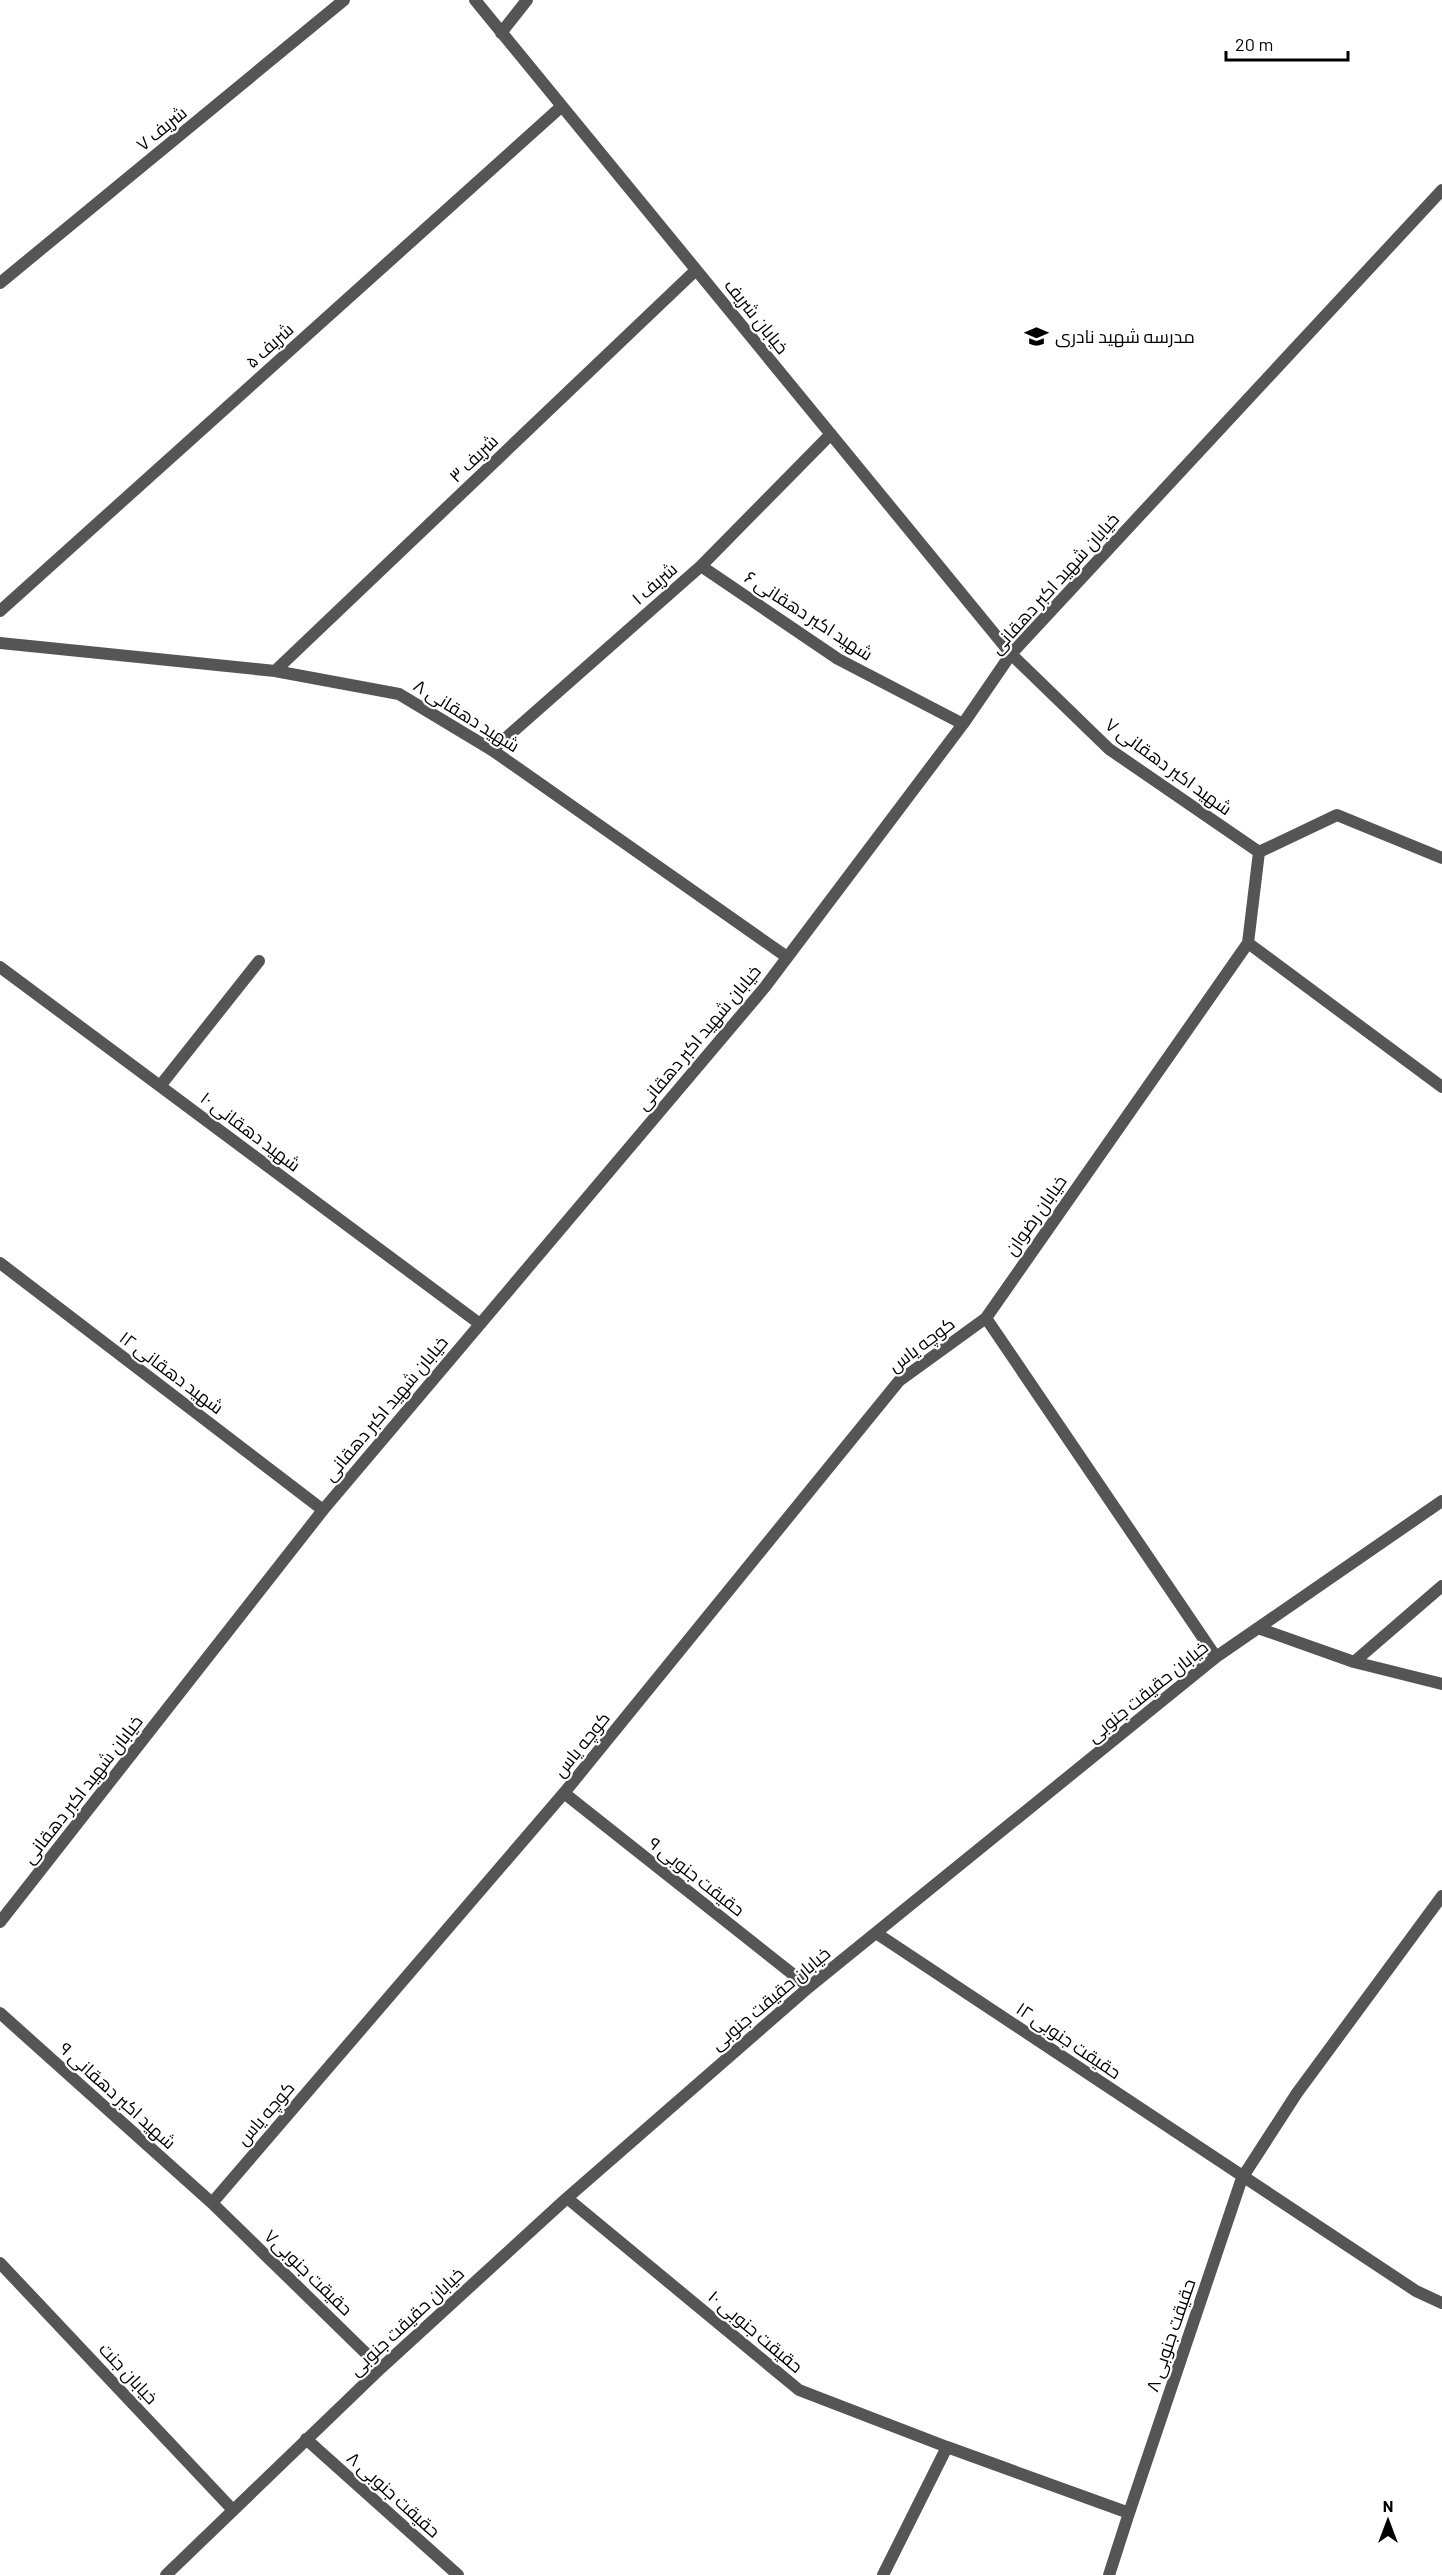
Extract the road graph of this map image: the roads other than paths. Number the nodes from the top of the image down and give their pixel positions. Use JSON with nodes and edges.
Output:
{"nodes":[{"id":1,"x":344,"y":0,"type":"edge"},
{"id":2,"x":475,"y":0,"type":"edge"},
{"id":3,"x":527,"y":0,"type":"edge"},
{"id":4,"x":501,"y":33,"type":"junction"},
{"id":5,"x":562,"y":106,"type":"junction"},
{"id":6,"x":1442,"y":190,"type":"edge"},
{"id":7,"x":696,"y":270,"type":"junction"},
{"id":8,"x":0,"y":283,"type":"edge"},
{"id":9,"x":831,"y":434,"type":"junction"},
{"id":10,"x":701,"y":566,"type":"junction"},
{"id":11,"x":0,"y":611,"type":"edge"},
{"id":12,"x":0,"y":643,"type":"edge"},
{"id":13,"x":1011,"y":654,"type":"junction"},
{"id":14,"x":275,"y":671,"type":"junction"},
{"id":15,"x":963,"y":724,"type":"junction"},
{"id":16,"x":492,"y":750,"type":"junction"},
{"id":17,"x":1259,"y":852,"type":"junction"},
{"id":18,"x":1442,"y":858,"type":"edge"},
{"id":19,"x":1248,"y":943,"type":"junction"},
{"id":20,"x":787,"y":957,"type":"junction"},
{"id":21,"x":259,"y":961,"type":"dead end"},
{"id":22,"x":0,"y":967,"type":"edge"},
{"id":23,"x":160,"y":1086,"type":"junction"},
{"id":24,"x":1442,"y":1087,"type":"edge"},
{"id":25,"x":0,"y":1263,"type":"edge"},
{"id":26,"x":986,"y":1318,"type":"junction"},
{"id":27,"x":480,"y":1324,"type":"junction"},
{"id":28,"x":1442,"y":1501,"type":"edge"},
{"id":29,"x":323,"y":1510,"type":"junction"},
{"id":30,"x":1442,"y":1586,"type":"edge"},
{"id":31,"x":1258,"y":1628,"type":"junction"},
{"id":32,"x":1216,"y":1658,"type":"junction"},
{"id":33,"x":1354,"y":1662,"type":"junction"},
{"id":34,"x":1442,"y":1684,"type":"edge"},
{"id":35,"x":564,"y":1793,"type":"junction"},
{"id":36,"x":1442,"y":1896,"type":"edge"},
{"id":37,"x":0,"y":1922,"type":"edge"},
{"id":38,"x":876,"y":1933,"type":"junction"},
{"id":39,"x":809,"y":1988,"type":"junction"},
{"id":40,"x":0,"y":2013,"type":"edge"},
{"id":41,"x":1242,"y":2178,"type":"junction"},
{"id":42,"x":567,"y":2198,"type":"junction"},
{"id":43,"x":212,"y":2203,"type":"junction"},
{"id":44,"x":0,"y":2262,"type":"edge"},
{"id":45,"x":1442,"y":2303,"type":"edge"},
{"id":46,"x":381,"y":2368,"type":"junction"},
{"id":47,"x":306,"y":2439,"type":"junction"},
{"id":48,"x":947,"y":2447,"type":"junction"},
{"id":49,"x":232,"y":2509,"type":"junction"},
{"id":50,"x":1129,"y":2513,"type":"junction"},
{"id":51,"x":166,"y":2575,"type":"edge"},
{"id":52,"x":458,"y":2575,"type":"edge"},
{"id":53,"x":883,"y":2575,"type":"edge"},
{"id":54,"x":1109,"y":2575,"type":"edge"}],
"edges":[{"from":1,"to":8,"type":"street","name":"شریف ۷"},
{"from":2,"to":4,"type":"street","name":"خیابان شریف"},
{"from":3,"to":4,"type":"street"},
{"from":4,"to":5,"type":"street","name":"خیابان شریف"},
{"from":5,"to":7,"type":"street","name":"خیابان شریف"},
{"from":5,"to":11,"type":"street","name":"شریف ۵"},
{"from":6,"to":13,"type":"street","name":"خیابان شهید اکبر دهقانی"},
{"from":7,"to":9,"type":"street","name":"خیابان شریف"},
{"from":7,"to":14,"type":"street","name":"شریف ۳"},
{"from":9,"to":10,"type":"street","name":"شریف ۱"},
{"from":9,"to":13,"type":"street","name":"خیابان شریف"},
{"from":10,"to":15,"type":"street","name":"شهید اکبر دهقانی ۶"},
{"from":10,"to":16,"type":"street","name":"شریف ۱"},
{"from":12,"to":14,"type":"street","name":"شهید دهقانی ۸"},
{"from":13,"to":15,"type":"street","name":"خیابان شهید اکبر دهقانی"},
{"from":13,"to":17,"type":"street","name":"شهید اکبر دهقانی ۷"},
{"from":14,"to":16,"type":"street","name":"شهید دهقانی ۸"},
{"from":15,"to":20,"type":"street","name":"خیابان شهید اکبر دهقانی"},
{"from":16,"to":20,"type":"street","name":"شهید دهقانی ۸"},
{"from":17,"to":18,"type":"street"},
{"from":17,"to":19,"type":"street","name":"خیابان رضوان"},
{"from":19,"to":24,"type":"street"},
{"from":19,"to":26,"type":"street","name":"خیابان رضوان"},
{"from":20,"to":27,"type":"street","name":"خیابان شهید اکبر دهقانی"},
{"from":21,"to":23,"type":"street"},
{"from":22,"to":23,"type":"street","name":"شهید دهقانی ۱۰"},
{"from":23,"to":27,"type":"street","name":"شهید دهقانی ۱۰"},
{"from":25,"to":29,"type":"street","name":"شهید دهقانی ۱۲"},
{"from":26,"to":32,"type":"street"},
{"from":26,"to":35,"type":"street","name":"کوچه یاس"},
{"from":27,"to":29,"type":"street","name":"خیابان شهید اکبر دهقانی"},
{"from":28,"to":31,"type":"street","name":"خیابان حقیقت جنوبی"},
{"from":29,"to":37,"type":"street","name":"خیابان شهید اکبر دهقانی"},
{"from":30,"to":33,"type":"street"},
{"from":31,"to":32,"type":"street","name":"خیابان حقیقت جنوبی"},
{"from":31,"to":33,"type":"street"},
{"from":32,"to":38,"type":"street","name":"خیابان حقیقت جنوبی"},
{"from":33,"to":34,"type":"street"},
{"from":35,"to":39,"type":"street","name":"حقیقت جنوبی ۹"},
{"from":35,"to":43,"type":"street","name":"کوچه یاس"},
{"from":36,"to":41,"type":"street","name":"حقیقت جنوبی ۸"},
{"from":38,"to":39,"type":"street","name":"خیابان حقیقت جنوبی"},
{"from":38,"to":41,"type":"street","name":"حقیقت جنوبی ۱۲"},
{"from":39,"to":42,"type":"street","name":"خیابان حقیقت جنوبی"},
{"from":40,"to":43,"type":"street","name":"شهید اکبر دهقانی ۹"},
{"from":41,"to":45,"type":"street","name":"حقیقت جنوبی ۱۲"},
{"from":41,"to":50,"type":"street","name":"حقیقت جنوبی ۸"},
{"from":42,"to":46,"type":"street","name":"خیابان حقیقت جنوبی"},
{"from":42,"to":48,"type":"street","name":"حقیقت جنوبی ۱۰"},
{"from":43,"to":46,"type":"street","name":"حقیقت جنوبی۷"},
{"from":44,"to":49,"type":"street","name":"خیابان جنت"},
{"from":46,"to":47,"type":"street","name":"خیابان حقیقت جنوبی"},
{"from":47,"to":49,"type":"street","name":"خیابان حقیقت جنوبی"},
{"from":47,"to":52,"type":"street","name":"حقیقت جنوبی ۸"},
{"from":48,"to":50,"type":"street"},
{"from":48,"to":53,"type":"street"},
{"from":49,"to":51,"type":"street","name":"خیابان حقیقت جنوبی"},
{"from":50,"to":54,"type":"street","name":"حقیقت جنوبی ۸"}]}
